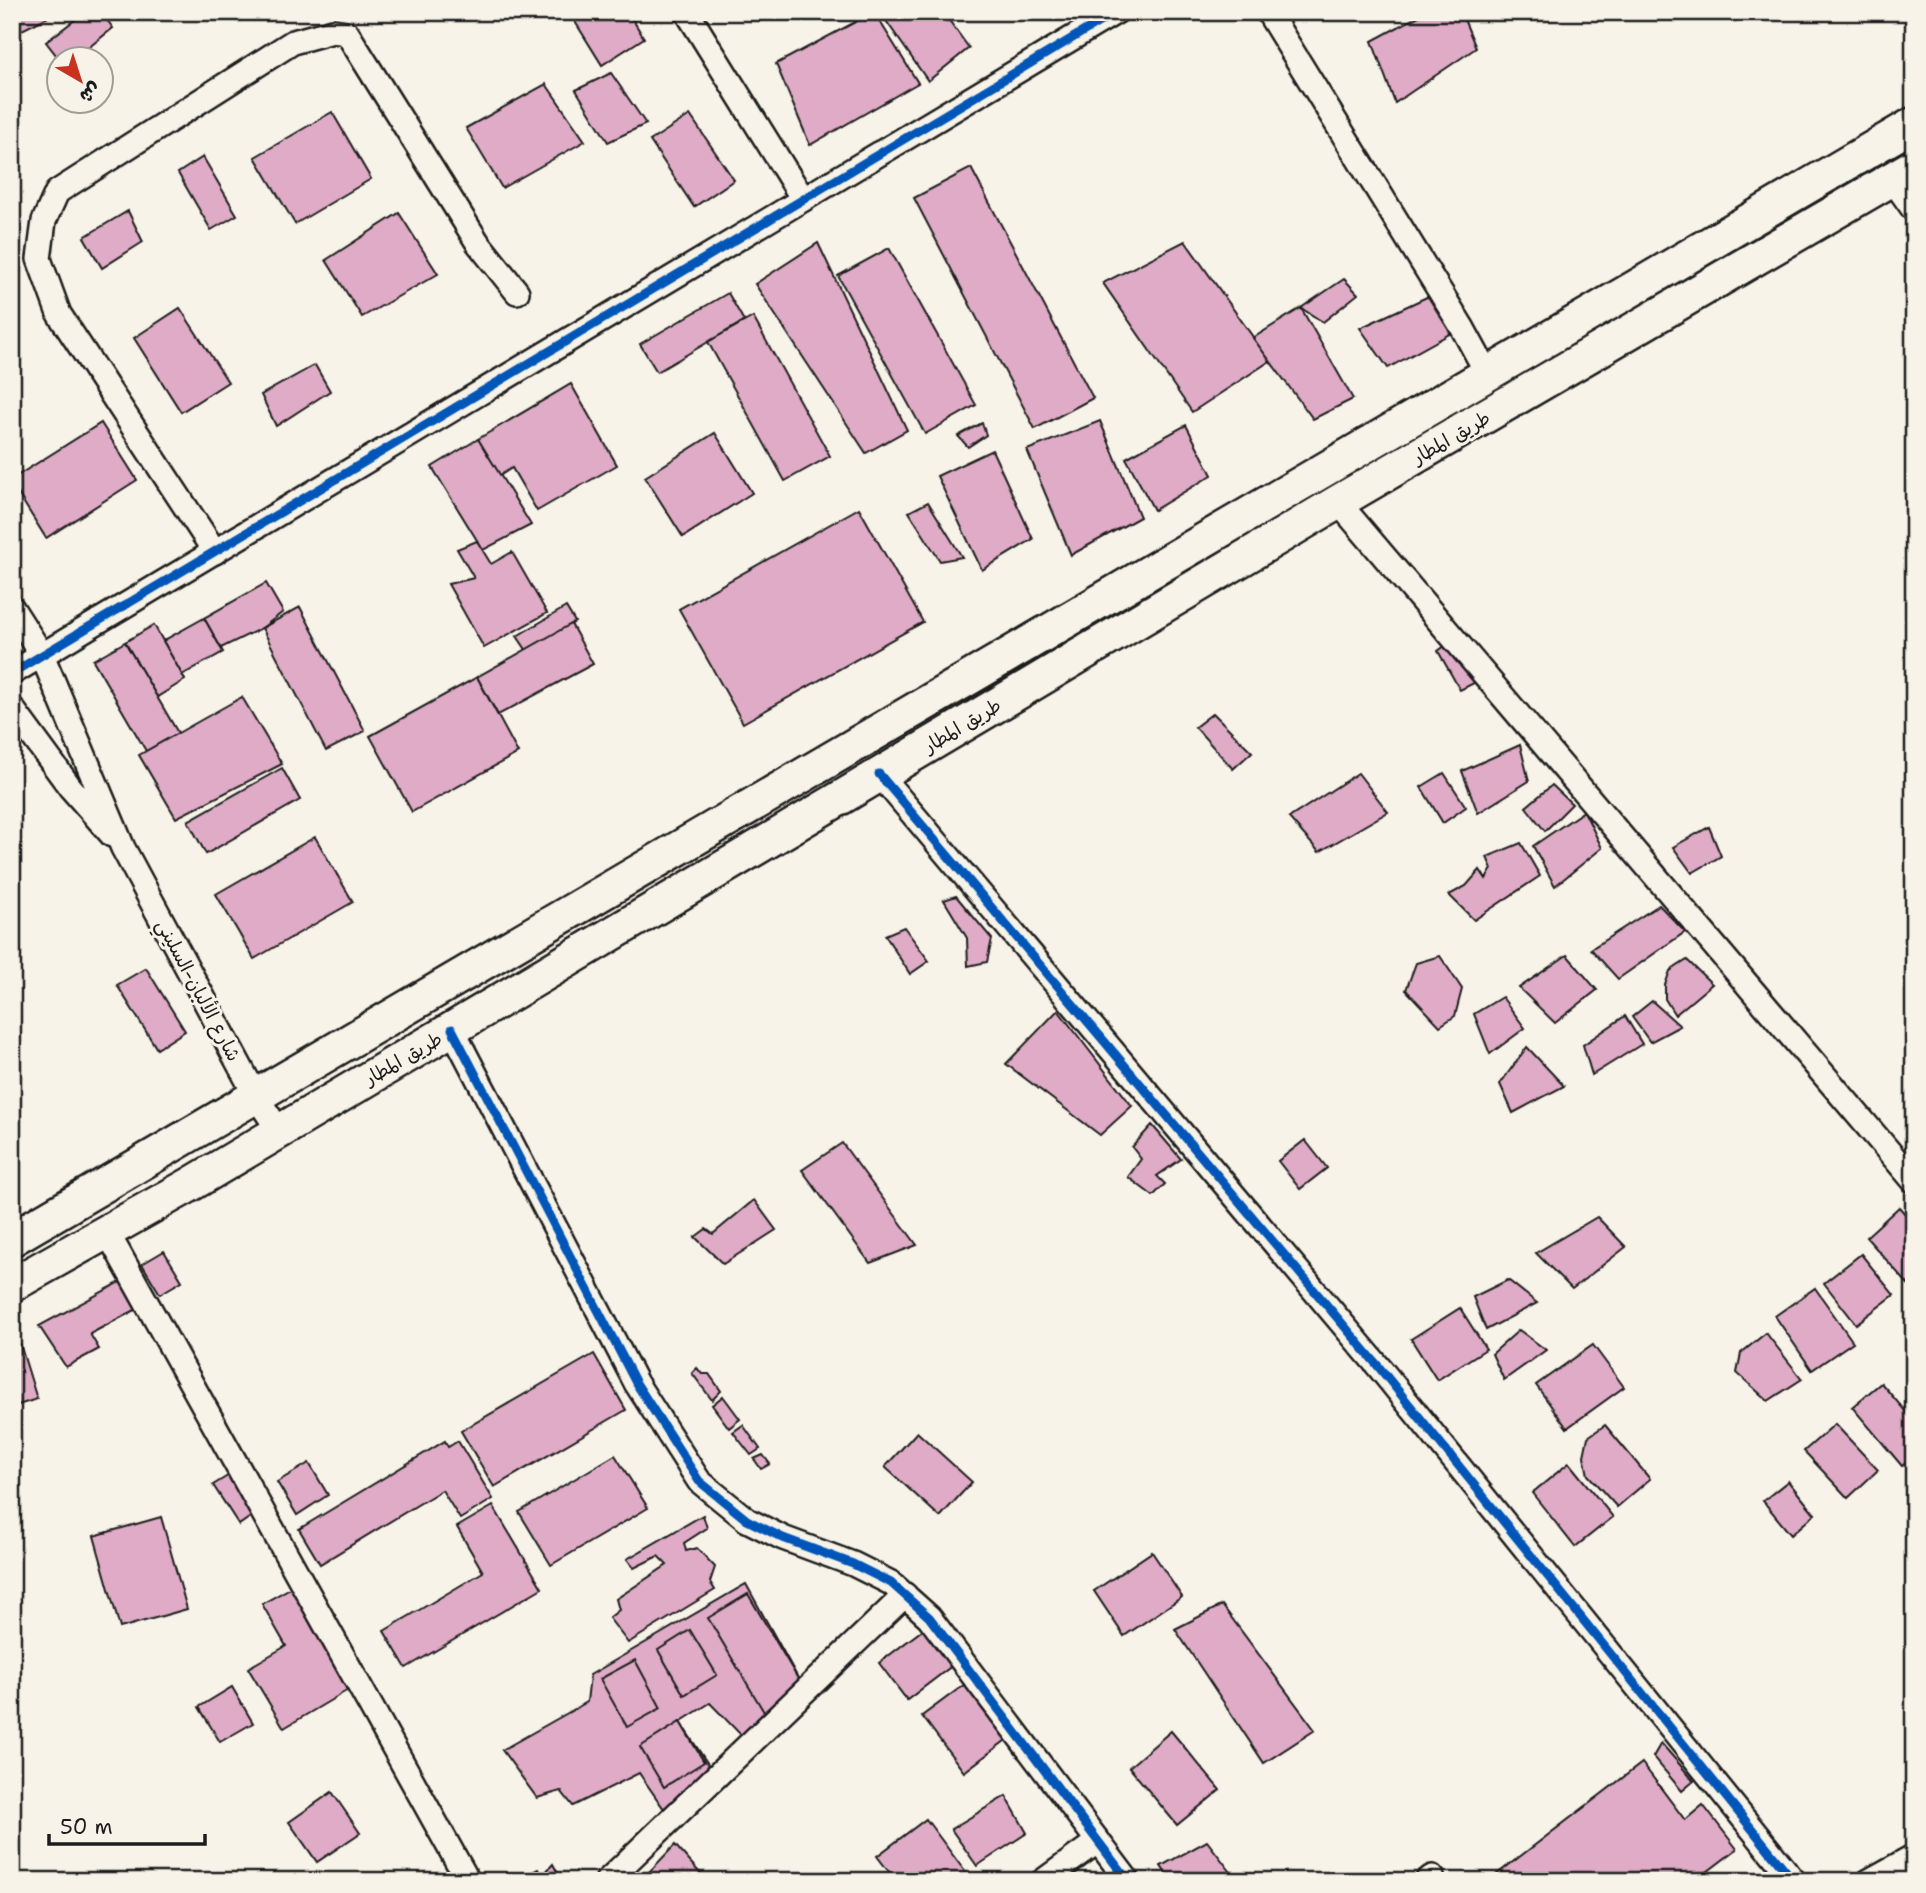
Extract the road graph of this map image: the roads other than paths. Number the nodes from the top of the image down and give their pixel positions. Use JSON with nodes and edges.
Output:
{"nodes":[{"id":1,"x":687,"y":12,"type":"edge"},
{"id":2,"x":1116,"y":12,"type":"edge"},
{"id":3,"x":1268,"y":12,"type":"edge"},
{"id":4,"x":1914,"y":124,"type":"edge"},
{"id":5,"x":1903,"y":173,"type":"edge"},
{"id":6,"x":803,"y":199,"type":"junction"},
{"id":7,"x":1914,"y":210,"type":"edge"},
{"id":8,"x":1687,"y":257,"type":"junction"},
{"id":9,"x":1709,"y":286,"type":"junction"},
{"id":10,"x":517,"y":292,"type":"dead end"},
{"id":11,"x":1487,"y":373,"type":"junction"},
{"id":12,"x":1338,"y":502,"type":"junction"},
{"id":13,"x":215,"y":552,"type":"junction"},
{"id":14,"x":12,"y":608,"type":"edge"},
{"id":15,"x":42,"y":655,"type":"junction"},
{"id":16,"x":12,"y":673,"type":"edge"},
{"id":17,"x":12,"y":708,"type":"edge"},
{"id":18,"x":879,"y":774,"type":"junction"},
{"id":19,"x":123,"y":848,"type":"junction"},
{"id":20,"x":452,"y":1029,"type":"junction"},
{"id":21,"x":256,"y":1096,"type":"junction"},
{"id":22,"x":279,"y":1131,"type":"junction"},
{"id":23,"x":1914,"y":1181,"type":"edge"},
{"id":24,"x":106,"y":1230,"type":"junction"},
{"id":25,"x":12,"y":1239,"type":"edge"},
{"id":26,"x":12,"y":1285,"type":"edge"},
{"id":27,"x":905,"y":1595,"type":"junction"},
{"id":28,"x":1098,"y":1841,"type":"junction"},
{"id":29,"x":1914,"y":1856,"type":"edge"},
{"id":30,"x":468,"y":1881,"type":"edge"},
{"id":31,"x":607,"y":1881,"type":"edge"},
{"id":32,"x":1043,"y":1881,"type":"edge"},
{"id":33,"x":1128,"y":1881,"type":"edge"},
{"id":34,"x":1794,"y":1881,"type":"edge"},
{"id":35,"x":1869,"y":1881,"type":"edge"}],
"edges":[{"from":1,"to":6,"type":"street"},
{"from":2,"to":6,"type":"street"},
{"from":3,"to":11,"type":"street"},
{"from":4,"to":8,"type":"highway","name":"طريق المطار"},
{"from":5,"to":7,"type":"street"},
{"from":5,"to":9,"type":"highway","name":"طريق المطار"},
{"from":6,"to":13,"type":"street"},
{"from":8,"to":9,"type":"highway"},
{"from":8,"to":11,"type":"highway","name":"طريق المطار"},
{"from":9,"to":12,"type":"highway","name":"طريق المطار"},
{"from":10,"to":13,"type":"street"},
{"from":11,"to":21,"type":"highway","name":"طريق المطار"},
{"from":12,"to":18,"type":"highway","name":"طريق المطار"},
{"from":12,"to":23,"type":"street"},
{"from":13,"to":15,"type":"street"},
{"from":14,"to":15,"type":"street","name":"شارع الألبان-السليني"},
{"from":15,"to":16,"type":"street"},
{"from":15,"to":19,"type":"street","name":"شارع الألبان-السليني"},
{"from":17,"to":19,"type":"street","name":"شارع الألبان-السليني"},
{"from":18,"to":20,"type":"highway","name":"طريق المطار"},
{"from":18,"to":34,"type":"street"},
{"from":19,"to":21,"type":"street","name":"شارع الألبان-السليني"},
{"from":20,"to":22,"type":"highway","name":"طريق المطار"},
{"from":20,"to":27,"type":"street"},
{"from":21,"to":22,"type":"street","name":"شارع الألبان-السليني"},
{"from":21,"to":25,"type":"highway","name":"طريق المطار"},
{"from":22,"to":24,"type":"highway","name":"طريق المطار"},
{"from":24,"to":26,"type":"highway","name":"طريق المطار"},
{"from":24,"to":30,"type":"street"},
{"from":27,"to":28,"type":"street"},
{"from":27,"to":31,"type":"street"},
{"from":28,"to":32,"type":"street"},
{"from":28,"to":33,"type":"street"},
{"from":29,"to":35,"type":"street"}]}
